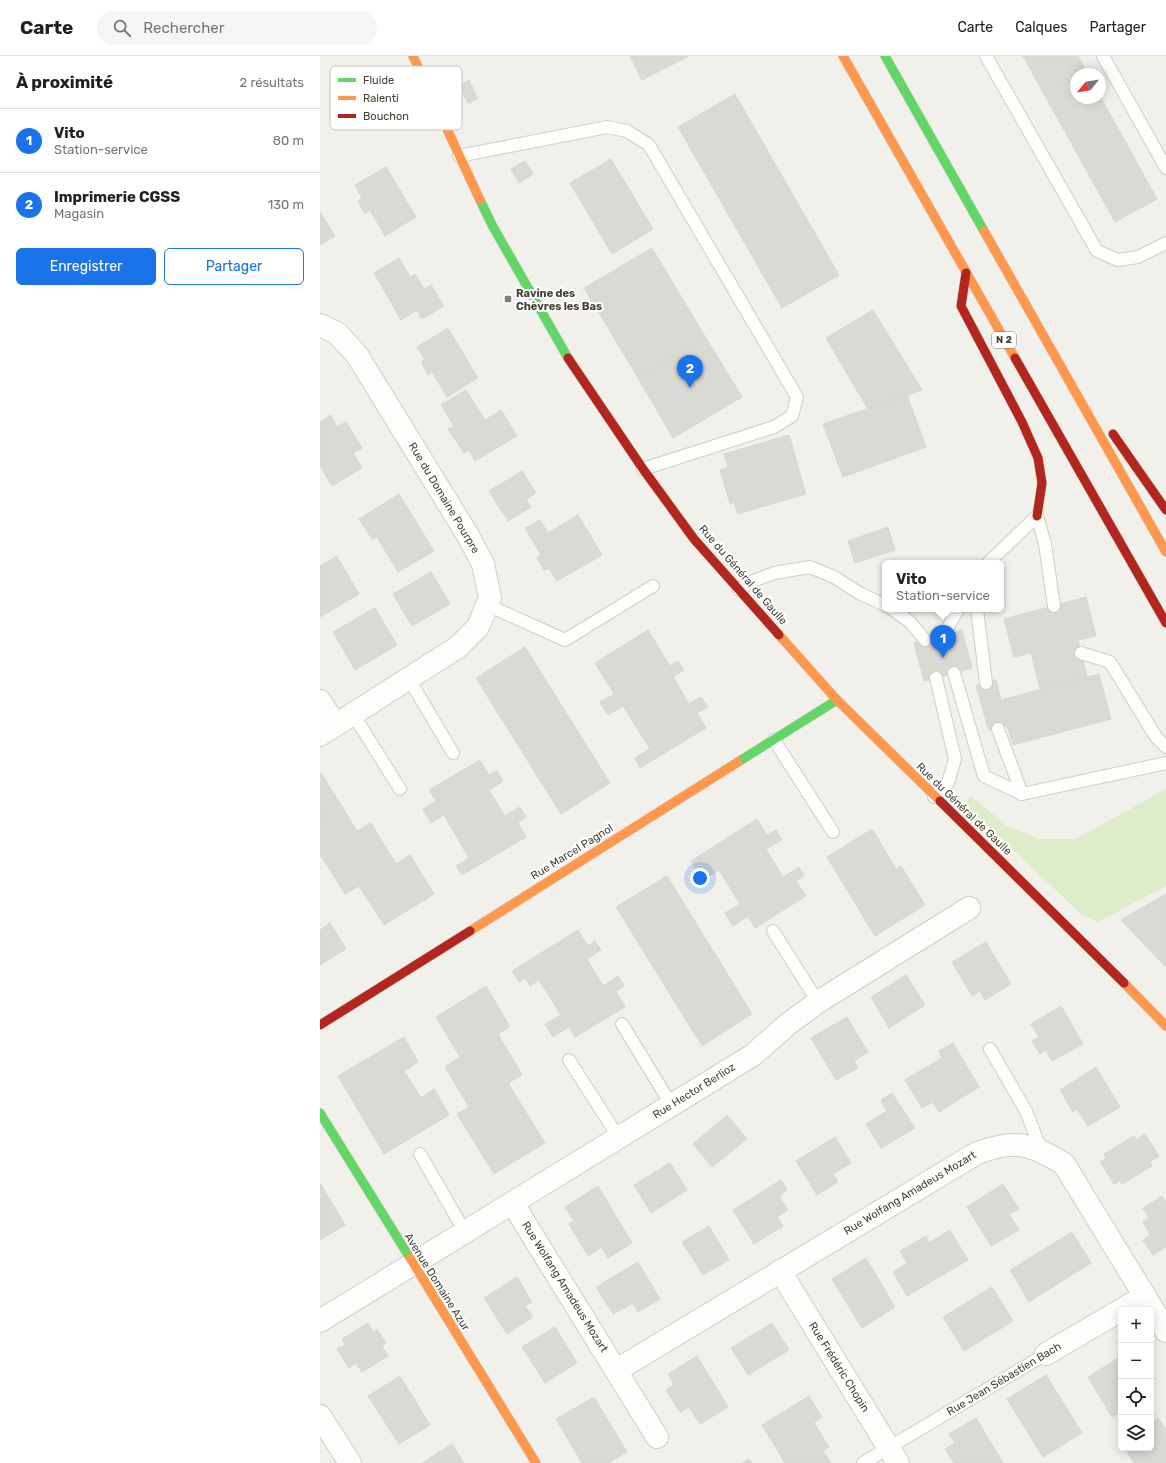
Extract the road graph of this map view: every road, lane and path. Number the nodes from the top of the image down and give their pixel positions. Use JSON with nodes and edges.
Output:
{"nodes":[{"id":1,"x":413,"y":56,"type":"edge"},
{"id":2,"x":843,"y":56,"type":"edge"},
{"id":3,"x":885,"y":56,"type":"edge"},
{"id":4,"x":986,"y":56,"type":"edge"},
{"id":5,"x":1103,"y":56,"type":"edge"},
{"id":6,"x":418,"y":66,"type":"edge"},
{"id":7,"x":447,"y":130,"type":"edge"},
{"id":8,"x":459,"y":156,"type":"junction"},
{"id":9,"x":1166,"y":168,"type":"edge"},
{"id":10,"x":1166,"y":243,"type":"edge"},
{"id":11,"x":966,"y":272,"type":"junction"},
{"id":12,"x":1026,"y":307,"type":"junction"},
{"id":13,"x":320,"y":325,"type":"edge"},
{"id":14,"x":1094,"y":405,"type":"dead end"},
{"id":15,"x":1107,"y":425,"type":"dead end"},
{"id":16,"x":643,"y":469,"type":"junction"},
{"id":17,"x":1166,"y":510,"type":"edge"},
{"id":18,"x":1037,"y":516,"type":"junction"},
{"id":19,"x":1166,"y":552,"type":"edge"},
{"id":20,"x":991,"y":560,"type":"edge"},
{"id":21,"x":653,"y":586,"type":"dead end"},
{"id":22,"x":739,"y":590,"type":"junction"},
{"id":23,"x":488,"y":604,"type":"junction"},
{"id":24,"x":882,"y":604,"type":"edge"},
{"id":25,"x":1054,"y":606,"type":"dead end"},
{"id":26,"x":896,"y":612,"type":"edge"},
{"id":27,"x":956,"y":612,"type":"edge"},
{"id":28,"x":977,"y":612,"type":"edge"},
{"id":29,"x":1166,"y":623,"type":"edge"},
{"id":30,"x":944,"y":635,"type":"dead end"},
{"id":31,"x":925,"y":640,"type":"dead end"},
{"id":32,"x":1081,"y":653,"type":"dead end"},
{"id":33,"x":954,"y":673,"type":"dead end"},
{"id":34,"x":936,"y":678,"type":"dead end"},
{"id":35,"x":409,"y":679,"type":"junction"},
{"id":36,"x":986,"y":683,"type":"dead end"},
{"id":37,"x":837,"y":700,"type":"junction"},
{"id":38,"x":320,"y":701,"type":"edge"},
{"id":39,"x":336,"y":725,"type":"edge"},
{"id":40,"x":998,"y":729,"type":"dead end"},
{"id":41,"x":774,"y":740,"type":"junction"},
{"id":42,"x":1166,"y":747,"type":"edge"},
{"id":43,"x":453,"y":753,"type":"dead end"},
{"id":44,"x":1166,"y":763,"type":"edge"},
{"id":45,"x":400,"y":789,"type":"dead end"},
{"id":46,"x":1022,"y":794,"type":"junction"},
{"id":47,"x":934,"y":797,"type":"junction"},
{"id":48,"x":833,"y":832,"type":"dead end"},
{"id":49,"x":969,"y":908,"type":"dead end"},
{"id":50,"x":773,"y":931,"type":"dead end"},
{"id":51,"x":818,"y":1002,"type":"junction"},
{"id":52,"x":622,"y":1024,"type":"dead end"},
{"id":53,"x":320,"y":1025,"type":"edge"},
{"id":54,"x":1166,"y":1026,"type":"edge"},
{"id":55,"x":990,"y":1049,"type":"dead end"},
{"id":56,"x":569,"y":1060,"type":"dead end"},
{"id":57,"x":672,"y":1106,"type":"junction"},
{"id":58,"x":320,"y":1113,"type":"edge"},
{"id":59,"x":619,"y":1138,"type":"junction"},
{"id":60,"x":1041,"y":1150,"type":"junction"},
{"id":61,"x":420,"y":1154,"type":"dead end"},
{"id":62,"x":513,"y":1204,"type":"junction"},
{"id":63,"x":466,"y":1232,"type":"junction"},
{"id":64,"x":411,"y":1263,"type":"junction"},
{"id":65,"x":780,"y":1271,"type":"junction"},
{"id":66,"x":1145,"y":1296,"type":"junction"},
{"id":67,"x":320,"y":1321,"type":"edge"},
{"id":68,"x":1166,"y":1331,"type":"edge"},
{"id":69,"x":1046,"y":1354,"type":"joint"},
{"id":70,"x":617,"y":1370,"type":"junction"},
{"id":71,"x":321,"y":1420,"type":"edge"},
{"id":72,"x":657,"y":1438,"type":"dead end"},
{"id":73,"x":893,"y":1455,"type":"edge"},
{"id":74,"x":350,"y":1463,"type":"edge"},
{"id":75,"x":536,"y":1463,"type":"edge"},
{"id":76,"x":863,"y":1463,"type":"edge"}],
"edges":[{"from":1,"to":6,"type":"main road","name":"Rue du Général de Gaulle"},
{"from":2,"to":11,"type":"main road","number":"N 2"},
{"from":3,"to":12,"type":"main road"},
{"from":4,"to":10,"type":"lane"},
{"from":5,"to":9,"type":"lane"},
{"from":7,"to":8,"type":"main road","name":"Rue du Général de Gaulle"},
{"from":8,"to":16,"type":"main road","name":"Rue du Général de Gaulle"},
{"from":8,"to":16,"type":"lane"},
{"from":11,"to":18,"type":"main road"},
{"from":11,"to":29,"type":"main road","number":"N 2"},
{"from":12,"to":14,"type":"main road"},
{"from":12,"to":19,"type":"main road"},
{"from":13,"to":23,"type":"street","name":"Rue du Domaine Pourpre"},
{"from":15,"to":17,"type":"main road"},
{"from":16,"to":22,"type":"main road","name":"Rue du Général de Gaulle"},
{"from":18,"to":20,"type":"lane"},
{"from":18,"to":25,"type":"lane"},
{"from":21,"to":23,"type":"lane"},
{"from":22,"to":24,"type":"lane"},
{"from":22,"to":37,"type":"main road","name":"Rue du Général de Gaulle"},
{"from":23,"to":35,"type":"street","name":"Rue du Domaine Pourpre"},
{"from":26,"to":31,"type":"lane"},
{"from":27,"to":30,"type":"lane"},
{"from":28,"to":36,"type":"lane"},
{"from":32,"to":42,"type":"lane"},
{"from":33,"to":46,"type":"lane"},
{"from":34,"to":47,"type":"lane"},
{"from":35,"to":39,"type":"street","name":"Rue du Domaine Pourpre"},
{"from":35,"to":43,"type":"lane"},
{"from":37,"to":41,"type":"main road","name":"Rue Marcel Pagnol"},
{"from":37,"to":47,"type":"main road","name":"Rue du Général de Gaulle"},
{"from":38,"to":39,"type":"street"},
{"from":39,"to":45,"type":"lane"},
{"from":40,"to":46,"type":"lane"},
{"from":41,"to":48,"type":"lane"},
{"from":41,"to":53,"type":"main road","name":"Rue Marcel Pagnol"},
{"from":44,"to":46,"type":"lane"},
{"from":47,"to":54,"type":"main road","name":"Rue du Général de Gaulle"},
{"from":49,"to":51,"type":"street","name":"Rue Hector Berlioz"},
{"from":50,"to":51,"type":"lane"},
{"from":51,"to":57,"type":"street","name":"Rue Hector Berlioz"},
{"from":52,"to":57,"type":"lane"},
{"from":55,"to":60,"type":"lane"},
{"from":56,"to":59,"type":"lane"},
{"from":57,"to":59,"type":"street","name":"Rue Hector Berlioz"},
{"from":58,"to":64,"type":"main road","name":"Avenue Domaine Azur"},
{"from":59,"to":62,"type":"street","name":"Rue Hector Berlioz"},
{"from":60,"to":65,"type":"street","name":"Rue Wolfang Amadeus Mozart"},
{"from":60,"to":66,"type":"street","name":"Rue Wolfang Amadeus Mozart"},
{"from":61,"to":63,"type":"lane"},
{"from":62,"to":63,"type":"street","name":"Rue Hector Berlioz"},
{"from":62,"to":70,"type":"street","name":"Rue Wolfang Amadeus Mozart"},
{"from":63,"to":64,"type":"street","name":"Rue Hector Berlioz"},
{"from":64,"to":67,"type":"street","name":"Rue Hector Berlioz"},
{"from":64,"to":75,"type":"main road","name":"Avenue Domaine Azur"},
{"from":65,"to":70,"type":"street","name":"Rue Wolfang Amadeus Mozart"},
{"from":65,"to":73,"type":"street","name":"Rue Frédéric Chopin"},
{"from":66,"to":68,"type":"street","name":"Rue Wolfang Amadeus Mozart"},
{"from":66,"to":69,"type":"street","name":"Rue Jean Sébastien Bach"},
{"from":69,"to":73,"type":"lane","name":"Rue Jean Sébastien Bach"},
{"from":70,"to":72,"type":"street","name":"Rue Wolfang Amadeus Mozart"},
{"from":71,"to":74,"type":"street"},
{"from":73,"to":76,"type":"lane","name":"Rue Jean Sébastien Bach"}]}
